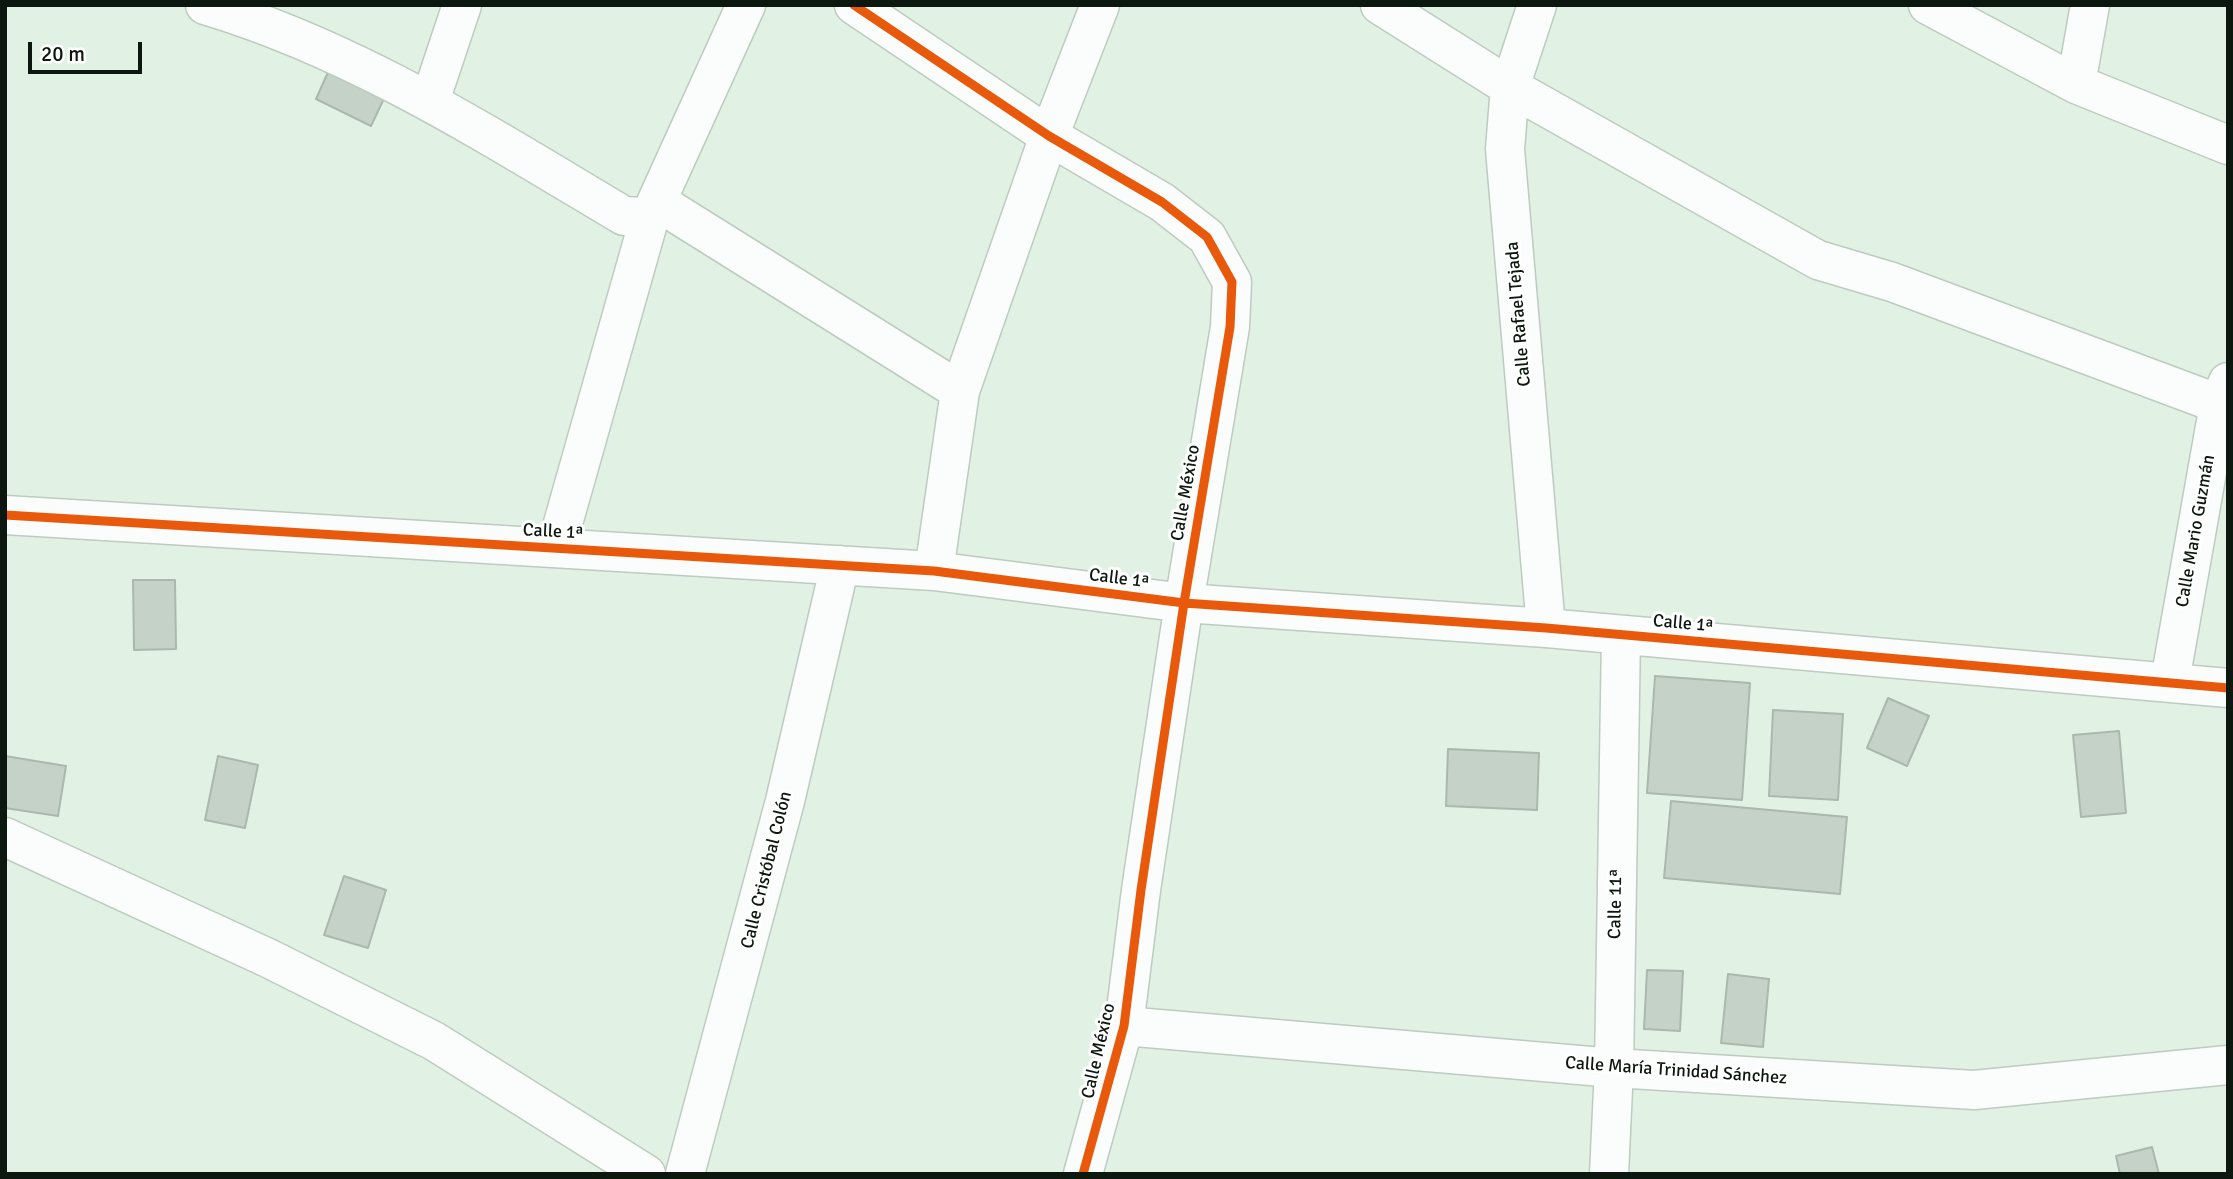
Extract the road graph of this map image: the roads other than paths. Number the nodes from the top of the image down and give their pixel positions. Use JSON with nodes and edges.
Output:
{"nodes":[{"id":1,"x":205,"y":5,"type":"edge"},
{"id":2,"x":462,"y":5,"type":"edge"},
{"id":3,"x":746,"y":5,"type":"edge"},
{"id":4,"x":854,"y":5,"type":"edge"},
{"id":5,"x":1100,"y":5,"type":"edge"},
{"id":6,"x":1380,"y":5,"type":"edge"},
{"id":7,"x":1537,"y":5,"type":"edge"},
{"id":8,"x":1928,"y":5,"type":"edge"},
{"id":9,"x":2090,"y":5,"type":"edge"},
{"id":10,"x":2076,"y":84,"type":"junction"},
{"id":11,"x":1510,"y":88,"type":"junction"},
{"id":12,"x":430,"y":101,"type":"junction"},
{"id":13,"x":1049,"y":136,"type":"junction"},
{"id":14,"x":2228,"y":145,"type":"edge"},
{"id":15,"x":650,"y":216,"type":"junction"},
{"id":16,"x":960,"y":391,"type":"junction"},
{"id":17,"x":2223,"y":393,"type":"edge"},
{"id":18,"x":5,"y":515,"type":"edge"},
{"id":19,"x":556,"y":548,"type":"junction"},
{"id":20,"x":840,"y":565,"type":"junction"},
{"id":21,"x":934,"y":571,"type":"junction"},
{"id":22,"x":1184,"y":603,"type":"junction"},
{"id":23,"x":1546,"y":628,"type":"junction"},
{"id":24,"x":1621,"y":635,"type":"junction"},
{"id":25,"x":2170,"y":681,"type":"junction"},
{"id":26,"x":2228,"y":688,"type":"edge"},
{"id":27,"x":5,"y":837,"type":"edge"},
{"id":28,"x":1124,"y":1026,"type":"junction"},
{"id":29,"x":2228,"y":1065,"type":"edge"},
{"id":30,"x":1614,"y":1068,"type":"junction"},
{"id":31,"x":646,"y":1174,"type":"edge"},
{"id":32,"x":685,"y":1174,"type":"edge"},
{"id":33,"x":1083,"y":1174,"type":"edge"},
{"id":34,"x":1609,"y":1174,"type":"edge"}],
"edges":[{"from":1,"to":12,"type":"street"},
{"from":2,"to":12,"type":"street"},
{"from":3,"to":15,"type":"street"},
{"from":4,"to":13,"type":"street","name":"Calle México"},
{"from":5,"to":13,"type":"street"},
{"from":6,"to":11,"type":"street"},
{"from":7,"to":11,"type":"street","name":"Calle Rafael Tejada"},
{"from":8,"to":10,"type":"street"},
{"from":9,"to":10,"type":"street"},
{"from":10,"to":14,"type":"street"},
{"from":11,"to":17,"type":"street"},
{"from":11,"to":23,"type":"street","name":"Calle Rafael Tejada"},
{"from":12,"to":15,"type":"street"},
{"from":13,"to":16,"type":"street"},
{"from":13,"to":22,"type":"street","name":"Calle México"},
{"from":15,"to":16,"type":"street"},
{"from":15,"to":19,"type":"street"},
{"from":16,"to":21,"type":"street"},
{"from":17,"to":25,"type":"street","name":"Calle Mario Guzmán"},
{"from":18,"to":19,"type":"street","name":"Calle 1ª"},
{"from":19,"to":20,"type":"street","name":"Calle 1ª"},
{"from":20,"to":21,"type":"street","name":"Calle 1ª"},
{"from":20,"to":32,"type":"street","name":"Calle Cristóbal Colón"},
{"from":21,"to":22,"type":"street","name":"Calle 1ª"},
{"from":22,"to":23,"type":"street","name":"Calle 1ª"},
{"from":22,"to":28,"type":"street","name":"Calle México"},
{"from":23,"to":24,"type":"street","name":"Calle 1ª"},
{"from":24,"to":25,"type":"street","name":"Calle 1ª"},
{"from":24,"to":30,"type":"street","name":"Calle 11ª"},
{"from":25,"to":26,"type":"street","name":"Calle 1ª"},
{"from":27,"to":31,"type":"street"},
{"from":28,"to":30,"type":"street","name":"Calle María Trinidad Sánchez"},
{"from":28,"to":33,"type":"street","name":"Calle México"},
{"from":29,"to":30,"type":"street","name":"Calle María Trinidad Sánchez"},
{"from":30,"to":34,"type":"street","name":"Calle 11ª"}]}
